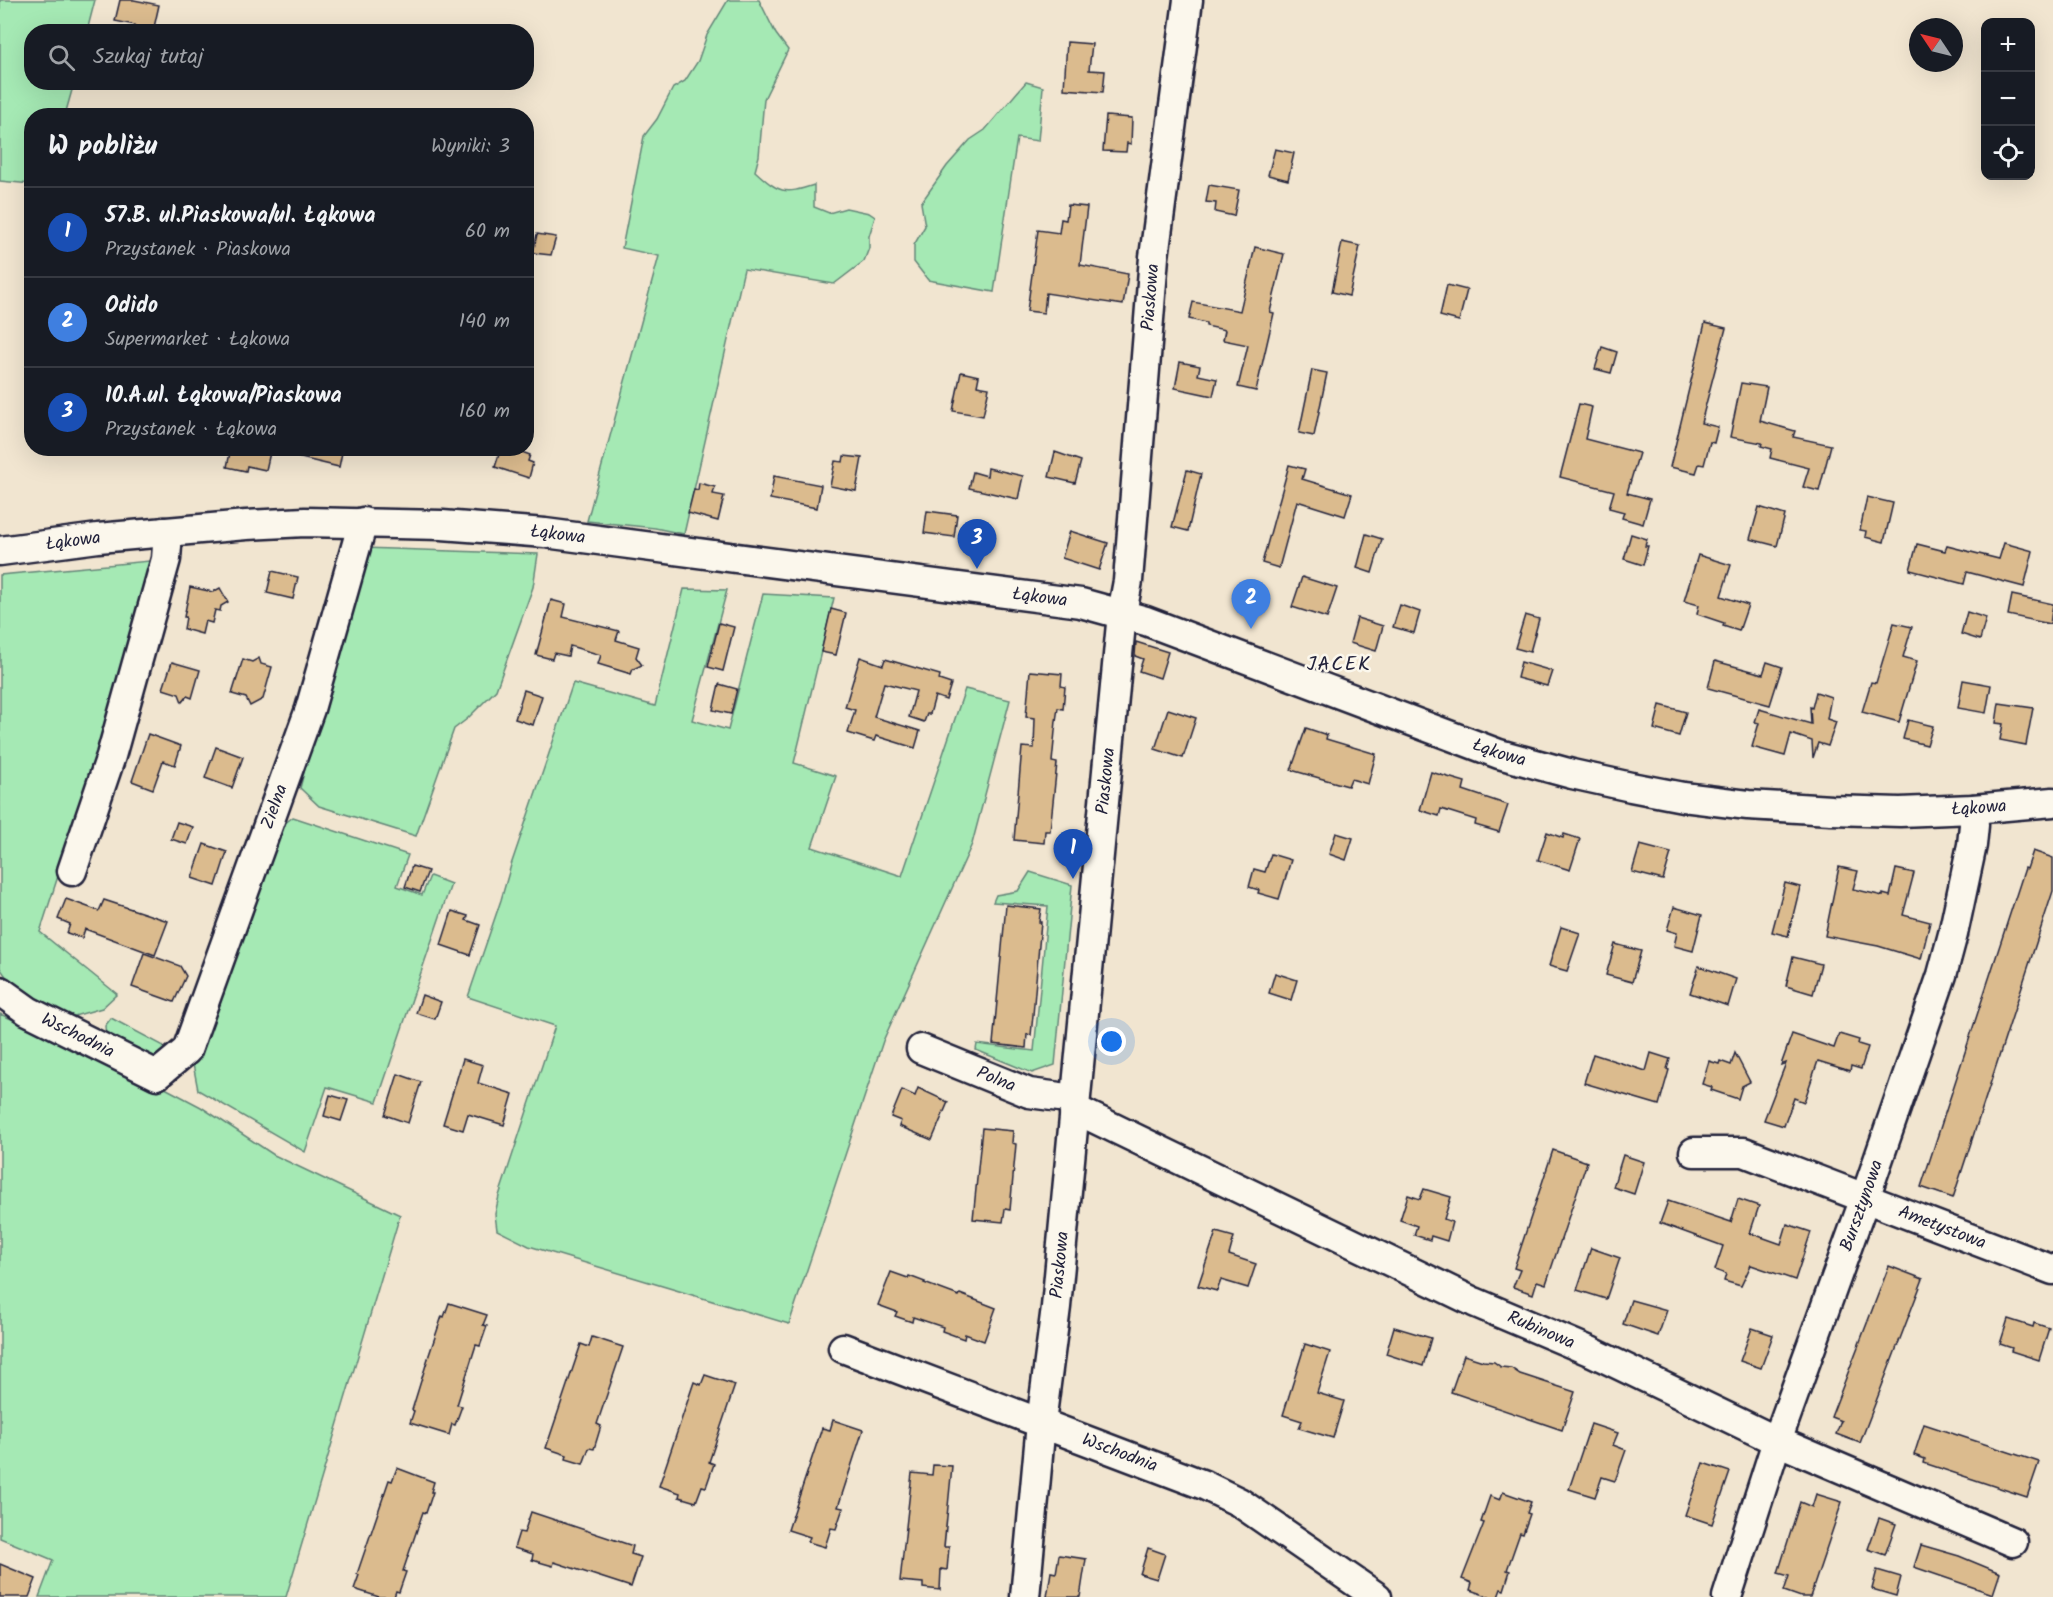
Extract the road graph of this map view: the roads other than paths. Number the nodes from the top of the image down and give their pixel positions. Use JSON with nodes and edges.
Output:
{"nodes":[{"id":1,"x":1188,"y":0,"type":"edge"},
{"id":2,"x":363,"y":522,"type":"junction"},
{"id":3,"x":164,"y":532,"type":"junction"},
{"id":4,"x":0,"y":551,"type":"edge"},
{"id":5,"x":1122,"y":613,"type":"junction"},
{"id":6,"x":2053,"y":802,"type":"edge"},
{"id":7,"x":1973,"y":809,"type":"junction"},
{"id":8,"x":72,"y":871,"type":"dead end"},
{"id":9,"x":0,"y":991,"type":"edge"},
{"id":10,"x":921,"y":1049,"type":"dead end"},
{"id":11,"x":157,"y":1075,"type":"joint"},
{"id":12,"x":1074,"y":1105,"type":"junction"},
{"id":13,"x":1694,"y":1152,"type":"dead end"},
{"id":14,"x":1865,"y":1198,"type":"junction"},
{"id":15,"x":2053,"y":1270,"type":"edge"},
{"id":16,"x":843,"y":1348,"type":"dead end"},
{"id":17,"x":1041,"y":1423,"type":"junction"},
{"id":18,"x":1777,"y":1441,"type":"junction"},
{"id":19,"x":2013,"y":1542,"type":"dead end"},
{"id":20,"x":1025,"y":1597,"type":"edge"},
{"id":21,"x":1377,"y":1597,"type":"edge"},
{"id":22,"x":1726,"y":1597,"type":"edge"}],
"edges":[{"from":1,"to":5,"type":"street","name":"Piaskowa"},
{"from":2,"to":3,"type":"street","name":"Łąkowa"},
{"from":2,"to":5,"type":"street","name":"Łąkowa"},
{"from":2,"to":11,"type":"street","name":"Zielna"},
{"from":3,"to":4,"type":"street","name":"Łąkowa"},
{"from":3,"to":8,"type":"street"},
{"from":5,"to":7,"type":"street","name":"Łąkowa"},
{"from":5,"to":12,"type":"street","name":"Piaskowa"},
{"from":6,"to":7,"type":"street","name":"Łąkowa"},
{"from":7,"to":14,"type":"street","name":"Bursztynowa"},
{"from":9,"to":11,"type":"street","name":"Wschodnia"},
{"from":10,"to":12,"type":"street","name":"Polna"},
{"from":12,"to":17,"type":"street","name":"Piaskowa"},
{"from":12,"to":18,"type":"street","name":"Rubinowa"},
{"from":13,"to":14,"type":"street","name":"Ametystowa"},
{"from":14,"to":15,"type":"street","name":"Ametystowa"},
{"from":14,"to":18,"type":"street","name":"Bursztynowa"},
{"from":16,"to":17,"type":"street","name":"Wschodnia"},
{"from":17,"to":20,"type":"street","name":"Piaskowa"},
{"from":17,"to":21,"type":"street","name":"Wschodnia"},
{"from":18,"to":19,"type":"street","name":"Rubinowa"},
{"from":18,"to":22,"type":"street","name":"Bursztynowa"}]}
